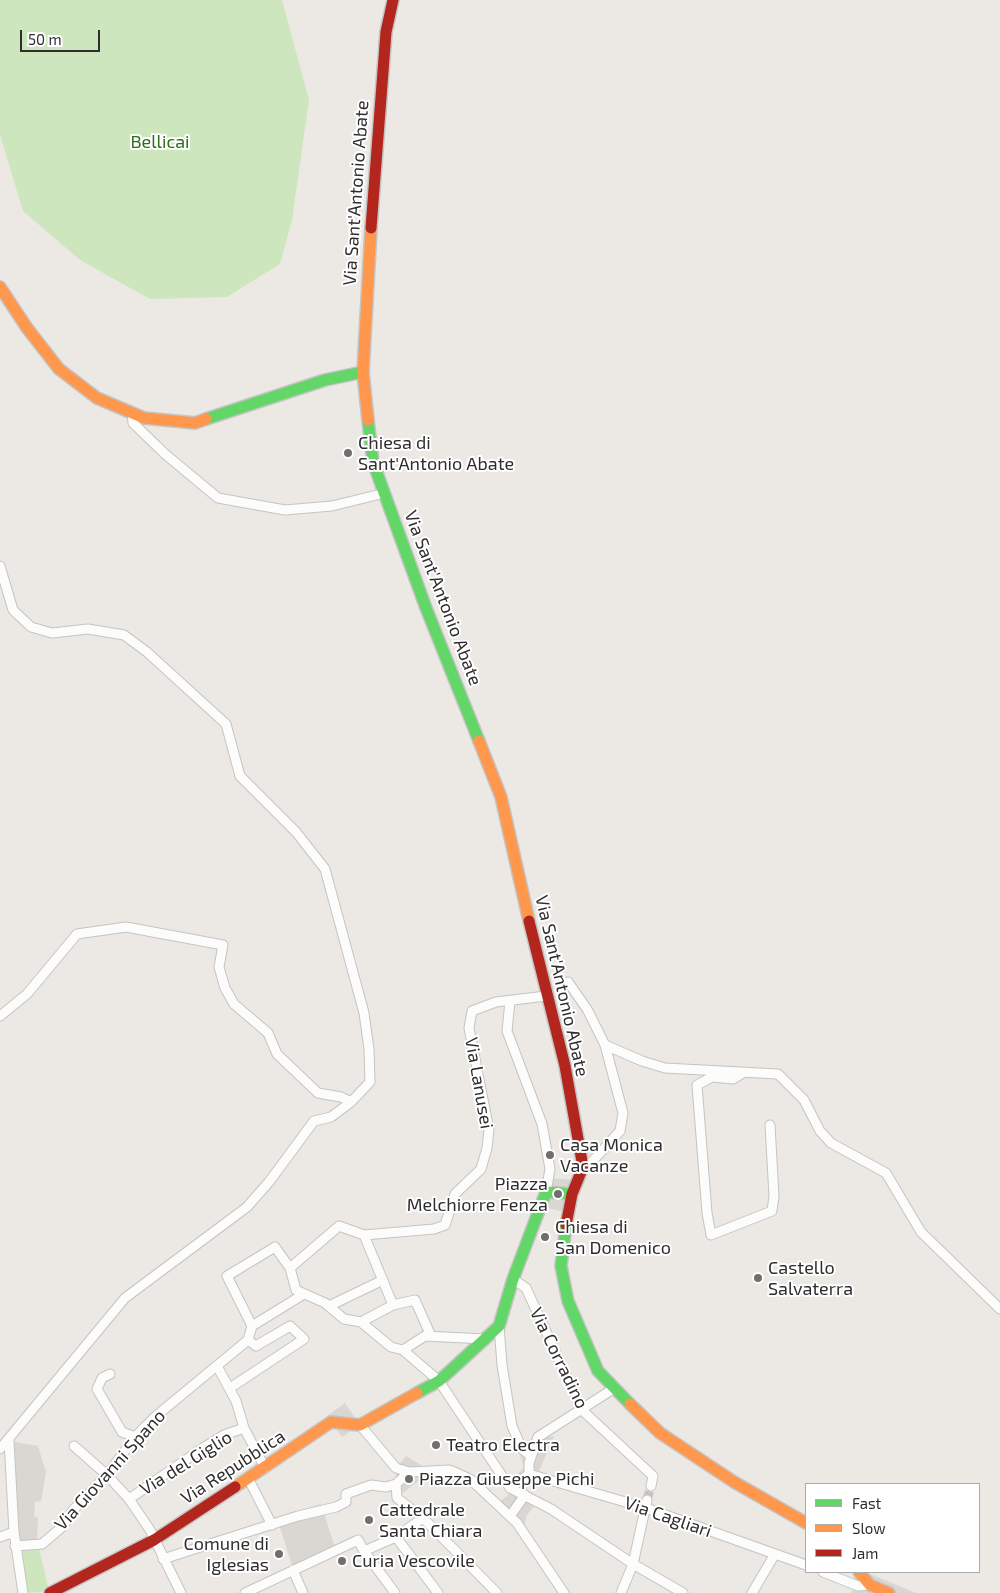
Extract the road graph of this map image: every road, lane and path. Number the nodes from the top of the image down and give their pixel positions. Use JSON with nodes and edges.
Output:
{"nodes":[{"id":1,"x":392,"y":0,"type":"edge"},
{"id":2,"x":0,"y":287,"type":"edge"},
{"id":3,"x":363,"y":372,"type":"junction"},
{"id":4,"x":132,"y":413,"type":"junction"},
{"id":5,"x":385,"y":493,"type":"junction"},
{"id":6,"x":0,"y":566,"type":"edge"},
{"id":7,"x":568,"y":982,"type":"dead end"},
{"id":8,"x":546,"y":996,"type":"junction"},
{"id":9,"x":510,"y":1001,"type":"junction"},
{"id":10,"x":0,"y":1016,"type":"edge"},
{"id":11,"x":604,"y":1044,"type":"junction"},
{"id":12,"x":743,"y":1073,"type":"junction"},
{"id":13,"x":352,"y":1102,"type":"junction"},
{"id":14,"x":770,"y":1125,"type":"dead end"},
{"id":15,"x":583,"y":1167,"type":"junction"},
{"id":16,"x":546,"y":1192,"type":"junction"},
{"id":17,"x":572,"y":1194,"type":"junction"},
{"id":18,"x":364,"y":1234,"type":"junction"},
{"id":19,"x":290,"y":1268,"type":"junction"},
{"id":20,"x":383,"y":1280,"type":"junction"},
{"id":21,"x":513,"y":1280,"type":"junction"},
{"id":22,"x":304,"y":1294,"type":"junction"},
{"id":23,"x":393,"y":1305,"type":"junction"},
{"id":24,"x":329,"y":1306,"type":"junction"},
{"id":25,"x":1000,"y":1309,"type":"edge"},
{"id":26,"x":361,"y":1322,"type":"junction"},
{"id":27,"x":252,"y":1326,"type":"junction"},
{"id":28,"x":499,"y":1326,"type":"junction"},
{"id":29,"x":431,"y":1336,"type":"junction"},
{"id":30,"x":485,"y":1339,"type":"junction"},
{"id":31,"x":248,"y":1340,"type":"junction"},
{"id":32,"x":403,"y":1350,"type":"junction"},
{"id":33,"x":217,"y":1366,"type":"junction"},
{"id":34,"x":110,"y":1374,"type":"dead end"},
{"id":35,"x":439,"y":1381,"type":"junction"},
{"id":36,"x":230,"y":1388,"type":"junction"},
{"id":37,"x":613,"y":1389,"type":"junction"},
{"id":38,"x":582,"y":1410,"type":"junction"},
{"id":39,"x":360,"y":1424,"type":"junction"},
{"id":40,"x":244,"y":1428,"type":"junction"},
{"id":41,"x":136,"y":1437,"type":"junction"},
{"id":42,"x":9,"y":1440,"type":"junction"},
{"id":43,"x":74,"y":1446,"type":"dead end"},
{"id":44,"x":0,"y":1449,"type":"edge"},
{"id":45,"x":532,"y":1456,"type":"junction"},
{"id":46,"x":265,"y":1468,"type":"junction"},
{"id":47,"x":409,"y":1472,"type":"junction"},
{"id":48,"x":529,"y":1474,"type":"junction"},
{"id":49,"x":107,"y":1475,"type":"junction"},
{"id":50,"x":248,"y":1478,"type":"junction"},
{"id":51,"x":396,"y":1484,"type":"junction"},
{"id":52,"x":651,"y":1486,"type":"tunnel mouth"},
{"id":53,"x":510,"y":1488,"type":"junction"},
{"id":54,"x":525,"y":1495,"type":"junction"},
{"id":55,"x":129,"y":1499,"type":"junction"},
{"id":56,"x":647,"y":1504,"type":"junction"},
{"id":57,"x":510,"y":1516,"type":"junction"},
{"id":58,"x":424,"y":1518,"type":"junction"},
{"id":59,"x":805,"y":1522,"type":"edge"},
{"id":60,"x":276,"y":1524,"type":"junction"},
{"id":61,"x":14,"y":1532,"type":"junction"},
{"id":62,"x":0,"y":1537,"type":"edge"},
{"id":63,"x":396,"y":1537,"type":"junction"},
{"id":64,"x":154,"y":1540,"type":"junction"},
{"id":65,"x":15,"y":1546,"type":"junction"},
{"id":66,"x":364,"y":1551,"type":"junction"},
{"id":67,"x":775,"y":1554,"type":"junction"},
{"id":68,"x":163,"y":1559,"type":"junction"},
{"id":69,"x":633,"y":1564,"type":"junction"},
{"id":70,"x":805,"y":1566,"type":"edge"},
{"id":71,"x":294,"y":1568,"type":"junction"},
{"id":72,"x":826,"y":1573,"type":"edge"},
{"id":73,"x":859,"y":1573,"type":"edge"},
{"id":74,"x":866,"y":1590,"type":"edge"},
{"id":75,"x":23,"y":1593,"type":"edge"},
{"id":76,"x":50,"y":1593,"type":"edge"},
{"id":77,"x":181,"y":1593,"type":"edge"},
{"id":78,"x":245,"y":1593,"type":"edge"},
{"id":79,"x":303,"y":1593,"type":"edge"},
{"id":80,"x":395,"y":1593,"type":"edge"},
{"id":81,"x":438,"y":1593,"type":"edge"},
{"id":82,"x":497,"y":1593,"type":"edge"},
{"id":83,"x":564,"y":1593,"type":"edge"},
{"id":84,"x":621,"y":1593,"type":"edge"},
{"id":85,"x":682,"y":1593,"type":"edge"},
{"id":86,"x":752,"y":1593,"type":"edge"},
{"id":87,"x":889,"y":1593,"type":"edge"}],
"edges":[{"from":1,"to":3,"type":"main road","name":"Via Sant'Antonio Abate"},
{"from":2,"to":4,"type":"main road"},
{"from":3,"to":4,"type":"main road"},
{"from":3,"to":5,"type":"main road","name":"Via Sant'Antonio Abate"},
{"from":4,"to":5,"type":"street"},
{"from":5,"to":8,"type":"main road","name":"Via Sant'Antonio Abate"},
{"from":6,"to":13,"type":"street"},
{"from":7,"to":11,"type":"street"},
{"from":8,"to":9,"type":"street","name":"Via Lanusei"},
{"from":8,"to":15,"type":"main road","name":"Via Sant'Antonio Abate"},
{"from":9,"to":16,"type":"street"},
{"from":9,"to":18,"type":"street","name":"Via Lanusei"},
{"from":10,"to":13,"type":"street"},
{"from":11,"to":12,"type":"street"},
{"from":11,"to":15,"type":"street"},
{"from":12,"to":14,"type":"street"},
{"from":12,"to":25,"type":"street"},
{"from":13,"to":42,"type":"street"},
{"from":15,"to":17,"type":"main road"},
{"from":16,"to":17,"type":"main road"},
{"from":16,"to":21,"type":"main road"},
{"from":17,"to":37,"type":"main road"},
{"from":18,"to":19,"type":"street","name":"Via Lanusei"},
{"from":18,"to":20,"type":"street"},
{"from":19,"to":22,"type":"street"},
{"from":19,"to":27,"type":"street"},
{"from":20,"to":23,"type":"street"},
{"from":20,"to":24,"type":"street"},
{"from":21,"to":28,"type":"main road"},
{"from":21,"to":38,"type":"street","name":"Via Corradino"},
{"from":22,"to":24,"type":"street"},
{"from":22,"to":27,"type":"street"},
{"from":23,"to":26,"type":"street"},
{"from":23,"to":29,"type":"street"},
{"from":24,"to":26,"type":"street"},
{"from":26,"to":32,"type":"street"},
{"from":27,"to":31,"type":"street"},
{"from":28,"to":30,"type":"main road"},
{"from":28,"to":45,"type":"street"},
{"from":29,"to":30,"type":"street"},
{"from":29,"to":32,"type":"street"},
{"from":30,"to":35,"type":"main road"},
{"from":31,"to":33,"type":"street","name":"Via Giovanni Spano"},
{"from":31,"to":36,"type":"street"},
{"from":32,"to":35,"type":"street"},
{"from":33,"to":36,"type":"street"},
{"from":33,"to":41,"type":"street","name":"Via Giovanni Spano"},
{"from":34,"to":41,"type":"street"},
{"from":35,"to":39,"type":"main road"},
{"from":35,"to":53,"type":"street"},
{"from":36,"to":40,"type":"street"},
{"from":37,"to":38,"type":"street"},
{"from":37,"to":59,"type":"main road"},
{"from":38,"to":45,"type":"street"},
{"from":38,"to":52,"type":"street","name":"Via Corradino"},
{"from":39,"to":46,"type":"main road","name":"Via Repubblica"},
{"from":39,"to":47,"type":"street"},
{"from":40,"to":46,"type":"street"},
{"from":40,"to":55,"type":"street","name":"Via del Giglio"},
{"from":41,"to":49,"type":"street","name":"Via Giovanni Spano"},
{"from":42,"to":44,"type":"street"},
{"from":42,"to":61,"type":"street"},
{"from":43,"to":49,"type":"street"},
{"from":45,"to":48,"type":"street"},
{"from":46,"to":50,"type":"main road","name":"Via Repubblica"},
{"from":47,"to":51,"type":"street"},
{"from":47,"to":57,"type":"street"},
{"from":48,"to":53,"type":"street"},
{"from":48,"to":56,"type":"street","name":"Via Cagliari"},
{"from":49,"to":55,"type":"street"},
{"from":49,"to":65,"type":"street","name":"Via Giovanni Spano"},
{"from":50,"to":60,"type":"street"},
{"from":50,"to":64,"type":"main road","name":"Via Repubblica"},
{"from":51,"to":58,"type":"street"},
{"from":51,"to":60,"type":"street"},
{"from":53,"to":54,"type":"street"},
{"from":54,"to":57,"type":"street"},
{"from":54,"to":69,"type":"street"},
{"from":55,"to":64,"type":"street"},
{"from":56,"to":67,"type":"street","name":"Via Cagliari"},
{"from":56,"to":69,"type":"street"},
{"from":57,"to":83,"type":"street"},
{"from":58,"to":63,"type":"street"},
{"from":58,"to":82,"type":"street"},
{"from":60,"to":68,"type":"street"},
{"from":61,"to":62,"type":"street"},
{"from":61,"to":65,"type":"street"},
{"from":63,"to":66,"type":"street"},
{"from":63,"to":81,"type":"street"},
{"from":64,"to":68,"type":"street"},
{"from":64,"to":76,"type":"main road","name":"Via Repubblica"},
{"from":65,"to":75,"type":"street"},
{"from":66,"to":71,"type":"street"},
{"from":66,"to":80,"type":"street"},
{"from":67,"to":70,"type":"street","name":"Via Cagliari"},
{"from":67,"to":86,"type":"street"},
{"from":68,"to":77,"type":"street"},
{"from":69,"to":84,"type":"street"},
{"from":69,"to":85,"type":"street"},
{"from":71,"to":78,"type":"street"},
{"from":71,"to":79,"type":"street"},
{"from":72,"to":74,"type":"street"},
{"from":73,"to":74,"type":"main road"},
{"from":74,"to":87,"type":"main road"}]}
